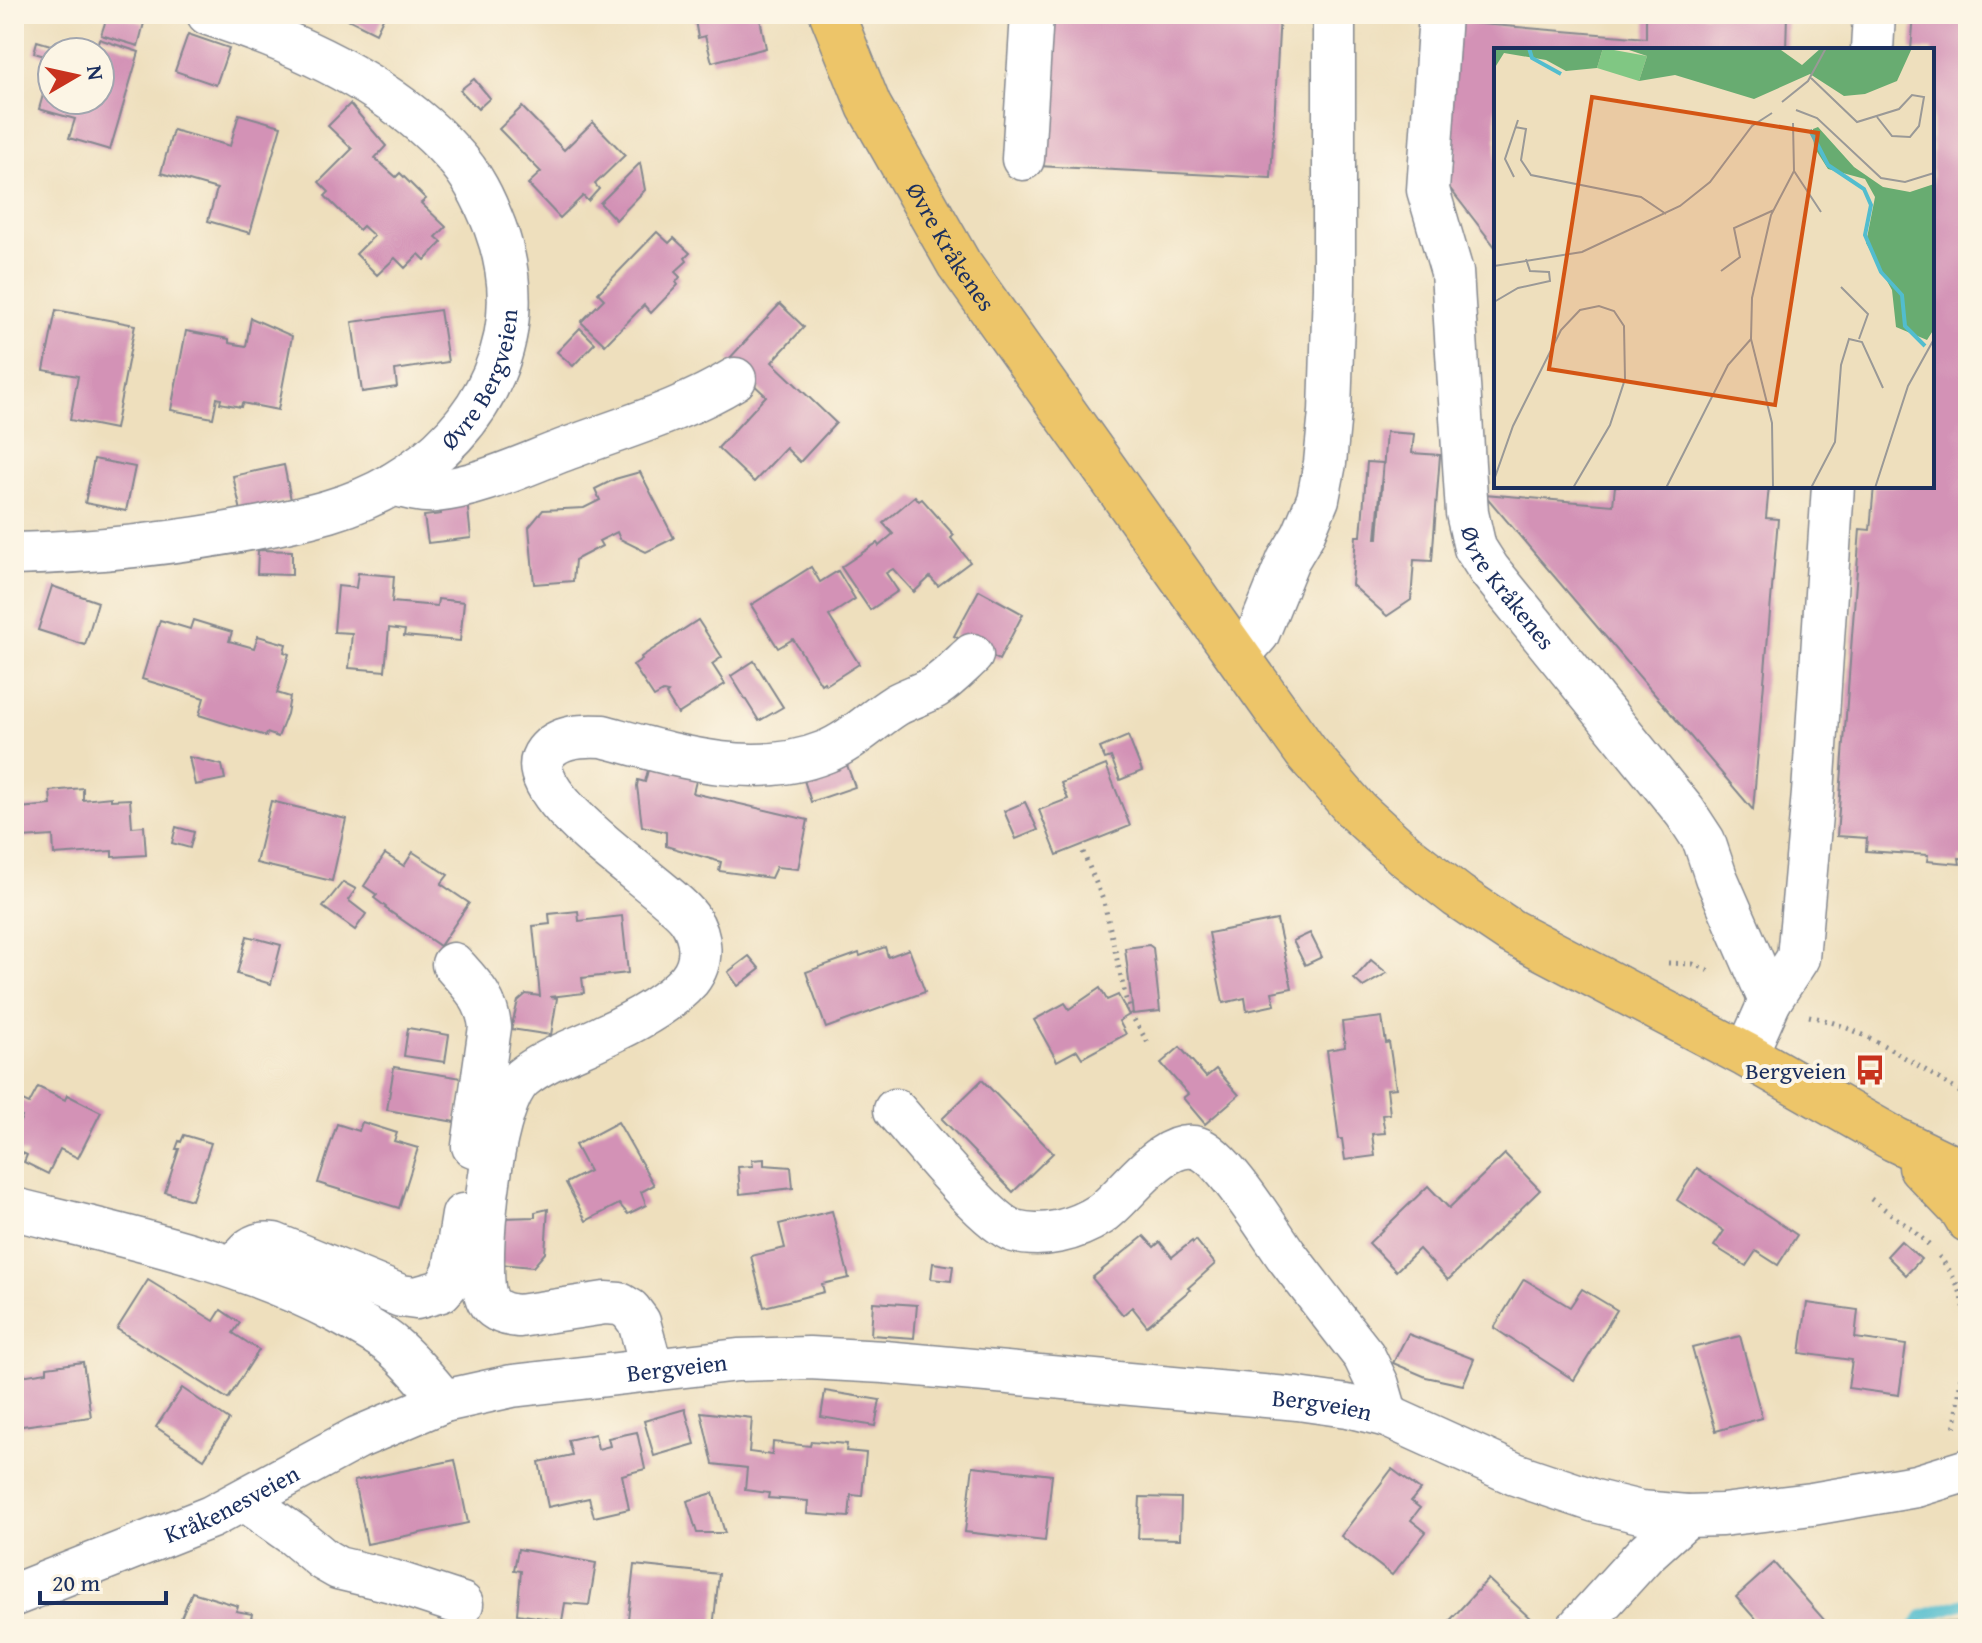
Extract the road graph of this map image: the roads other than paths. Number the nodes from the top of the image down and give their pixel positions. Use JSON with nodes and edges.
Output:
{"nodes":[{"id":1,"x":208,"y":14,"type":"edge"},
{"id":2,"x":832,"y":14,"type":"edge"},
{"id":3,"x":1032,"y":14,"type":"edge"},
{"id":4,"x":1334,"y":14,"type":"edge"},
{"id":5,"x":1440,"y":14,"type":"edge"},
{"id":6,"x":1874,"y":14,"type":"edge"},
{"id":7,"x":1872,"y":48,"type":"edge"},
{"id":8,"x":1023,"y":159,"type":"dead end"},
{"id":9,"x":735,"y":379,"type":"dead end"},
{"id":10,"x":393,"y":484,"type":"junction"},
{"id":11,"x":1833,"y":488,"type":"edge"},
{"id":12,"x":14,"y":554,"type":"edge"},
{"id":13,"x":972,"y":655,"type":"dead end"},
{"id":14,"x":1238,"y":657,"type":"junction"},
{"id":15,"x":453,"y":964,"type":"dead end"},
{"id":16,"x":1783,"y":1007,"type":"junction"},
{"id":17,"x":1746,"y":1055,"type":"junction"},
{"id":18,"x":895,"y":1110,"type":"dead end"},
{"id":19,"x":1894,"y":1139,"type":"junction"},
{"id":20,"x":1968,"y":1179,"type":"edge"},
{"id":21,"x":14,"y":1209,"type":"edge"},
{"id":22,"x":1968,"y":1220,"type":"edge"},
{"id":23,"x":236,"y":1267,"type":"junction"},
{"id":24,"x":652,"y":1370,"type":"junction"},
{"id":25,"x":444,"y":1401,"type":"junction"},
{"id":26,"x":1387,"y":1416,"type":"junction"},
{"id":27,"x":1963,"y":1460,"type":"edge"},
{"id":28,"x":244,"y":1500,"type":"junction"},
{"id":29,"x":1687,"y":1516,"type":"junction"},
{"id":30,"x":14,"y":1595,"type":"edge"},
{"id":31,"x":462,"y":1604,"type":"dead end"},
{"id":32,"x":1577,"y":1629,"type":"edge"}],
"edges":[{"from":1,"to":10,"type":"street","name":"Øvre Bergveien"},
{"from":2,"to":14,"type":"main road","name":"Øvre Kråkenes"},
{"from":3,"to":8,"type":"street"},
{"from":4,"to":14,"type":"street"},
{"from":5,"to":16,"type":"street","name":"Øvre Kråkenes"},
{"from":6,"to":7,"type":"street"},
{"from":9,"to":10,"type":"street"},
{"from":10,"to":12,"type":"street","name":"Øvre Bergveien"},
{"from":11,"to":16,"type":"street"},
{"from":13,"to":24,"type":"street"},
{"from":14,"to":17,"type":"main road","name":"Øvre Kråkenes"},
{"from":15,"to":23,"type":"street"},
{"from":16,"to":17,"type":"street"},
{"from":17,"to":19,"type":"main road","name":"Øvre Kråkenes"},
{"from":18,"to":26,"type":"street","name":"Bergveien"},
{"from":19,"to":20,"type":"main road","name":"Øvre Kråkenes"},
{"from":19,"to":22,"type":"main road","name":"Øvre Kråkenes"},
{"from":21,"to":23,"type":"street"},
{"from":23,"to":25,"type":"street"},
{"from":24,"to":25,"type":"street","name":"Bergveien"},
{"from":24,"to":26,"type":"street","name":"Bergveien"},
{"from":25,"to":28,"type":"street","name":"Kråkenesveien"},
{"from":26,"to":29,"type":"street","name":"Bergveien"},
{"from":27,"to":29,"type":"street","name":"Bergveien"},
{"from":28,"to":30,"type":"street","name":"Kråkenesveien"},
{"from":28,"to":31,"type":"street"},
{"from":29,"to":32,"type":"street"}]}
